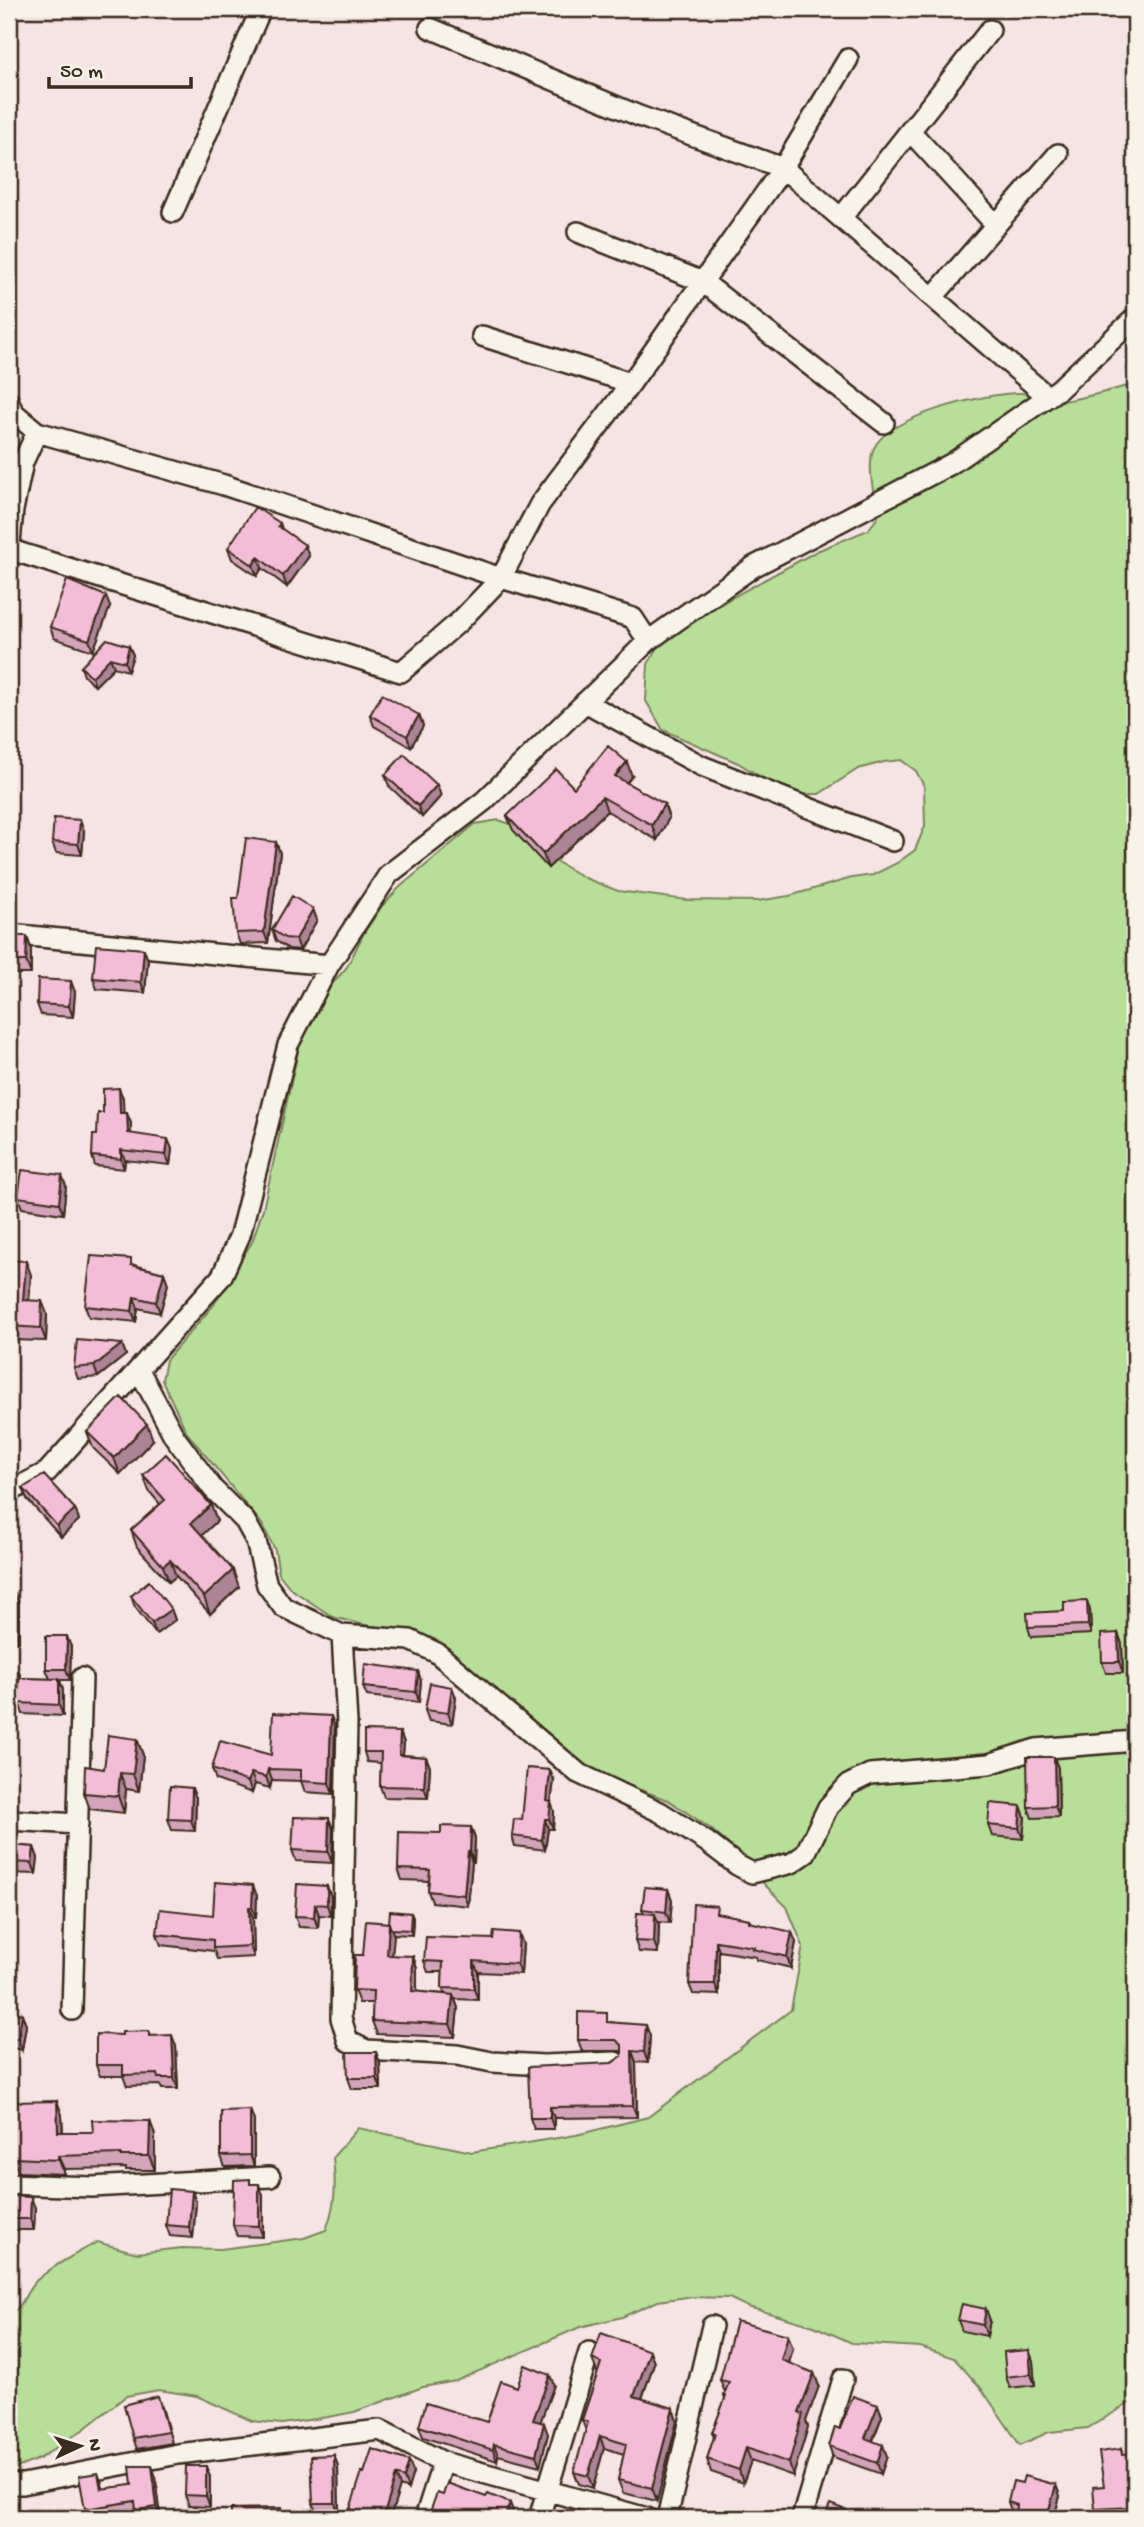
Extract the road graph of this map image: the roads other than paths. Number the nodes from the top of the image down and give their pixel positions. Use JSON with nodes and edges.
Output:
{"nodes":[{"id":1,"x":261,"y":9,"type":"edge"},
{"id":2,"x":430,"y":28,"type":"dead end"},
{"id":3,"x":990,"y":30,"type":"dead end"},
{"id":4,"x":848,"y":59,"type":"dead end"},
{"id":5,"x":910,"y":131,"type":"junction"},
{"id":6,"x":1058,"y":154,"type":"dead end"},
{"id":7,"x":783,"y":168,"type":"junction"},
{"id":8,"x":173,"y":212,"type":"dead end"},
{"id":9,"x":841,"y":218,"type":"junction"},
{"id":10,"x":996,"y":225,"type":"junction"},
{"id":11,"x":578,"y":232,"type":"dead end"},
{"id":12,"x":703,"y":282,"type":"junction"},
{"id":13,"x":933,"y":298,"type":"junction"},
{"id":14,"x":1135,"y":318,"type":"edge"},
{"id":15,"x":482,"y":336,"type":"dead end"},
{"id":16,"x":631,"y":383,"type":"junction"},
{"id":17,"x":1048,"y":397,"type":"junction"},
{"id":18,"x":9,"y":402,"type":"edge"},
{"id":19,"x":884,"y":423,"type":"dead end"},
{"id":20,"x":37,"y":432,"type":"junction"},
{"id":21,"x":10,"y":552,"type":"edge"},
{"id":22,"x":501,"y":578,"type":"junction"},
{"id":23,"x":648,"y":641,"type":"junction"},
{"id":24,"x":586,"y":702,"type":"junction"},
{"id":25,"x":893,"y":841,"type":"dead end"},
{"id":26,"x":9,"y":934,"type":"edge"},
{"id":27,"x":329,"y":965,"type":"junction"},
{"id":28,"x":139,"y":1370,"type":"junction"},
{"id":29,"x":9,"y":1492,"type":"edge"},
{"id":30,"x":342,"y":1635,"type":"junction"},
{"id":31,"x":82,"y":1678,"type":"dead end"},
{"id":32,"x":1135,"y":1741,"type":"edge"},
{"id":33,"x":9,"y":1820,"type":"edge"},
{"id":34,"x":78,"y":1824,"type":"junction"},
{"id":35,"x":72,"y":2010,"type":"dead end"},
{"id":36,"x":615,"y":2062,"type":"edge"},
{"id":37,"x":270,"y":2177,"type":"dead end"},
{"id":38,"x":9,"y":2184,"type":"edge"},
{"id":39,"x":712,"y":2326,"type":"dead end"},
{"id":40,"x":589,"y":2352,"type":"dead end"},
{"id":41,"x":843,"y":2379,"type":"dead end"},
{"id":42,"x":443,"y":2462,"type":"junction"},
{"id":43,"x":9,"y":2484,"type":"edge"},
{"id":44,"x":546,"y":2491,"type":"junction"},
{"id":45,"x":425,"y":2518,"type":"edge"},
{"id":46,"x":539,"y":2518,"type":"edge"},
{"id":47,"x":647,"y":2518,"type":"edge"},
{"id":48,"x":667,"y":2518,"type":"edge"},
{"id":49,"x":802,"y":2518,"type":"edge"}],
"edges":[{"from":1,"to":8,"type":"street"},
{"from":2,"to":7,"type":"street"},
{"from":3,"to":5,"type":"street"},
{"from":4,"to":7,"type":"street"},
{"from":5,"to":9,"type":"street"},
{"from":5,"to":10,"type":"street"},
{"from":6,"to":10,"type":"street"},
{"from":7,"to":9,"type":"street"},
{"from":7,"to":12,"type":"street"},
{"from":9,"to":13,"type":"street"},
{"from":10,"to":13,"type":"street"},
{"from":11,"to":12,"type":"street"},
{"from":12,"to":16,"type":"street"},
{"from":12,"to":19,"type":"street"},
{"from":13,"to":17,"type":"street"},
{"from":14,"to":17,"type":"street"},
{"from":15,"to":16,"type":"street"},
{"from":16,"to":22,"type":"street"},
{"from":17,"to":23,"type":"street"},
{"from":18,"to":20,"type":"street"},
{"from":20,"to":21,"type":"street"},
{"from":20,"to":22,"type":"street"},
{"from":21,"to":22,"type":"street"},
{"from":22,"to":23,"type":"street"},
{"from":23,"to":24,"type":"street"},
{"from":24,"to":25,"type":"street"},
{"from":24,"to":27,"type":"street"},
{"from":26,"to":27,"type":"street"},
{"from":27,"to":28,"type":"street"},
{"from":28,"to":29,"type":"street"},
{"from":28,"to":30,"type":"street"},
{"from":30,"to":32,"type":"street"},
{"from":30,"to":36,"type":"street"},
{"from":31,"to":34,"type":"street"},
{"from":33,"to":34,"type":"street"},
{"from":34,"to":35,"type":"street"},
{"from":37,"to":38,"type":"street"},
{"from":39,"to":48,"type":"street"},
{"from":40,"to":44,"type":"street"},
{"from":41,"to":49,"type":"street"},
{"from":42,"to":43,"type":"street"},
{"from":42,"to":44,"type":"street"},
{"from":42,"to":45,"type":"street"},
{"from":44,"to":46,"type":"street"},
{"from":44,"to":47,"type":"street"}]}
